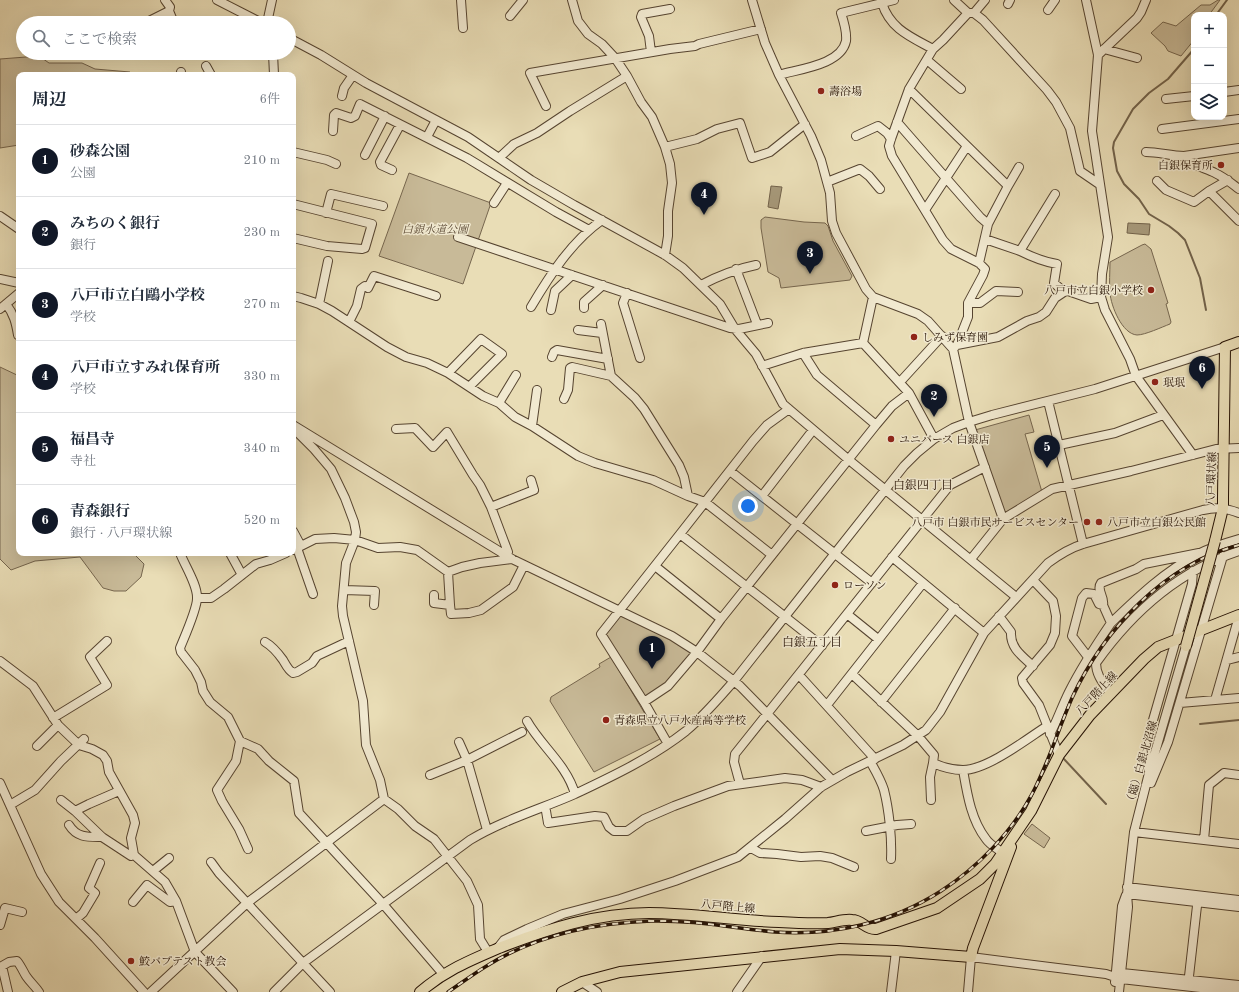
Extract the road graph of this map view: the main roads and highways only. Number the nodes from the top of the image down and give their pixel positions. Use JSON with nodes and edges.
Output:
{"nodes":[{"id":1,"x":1239,"y":342,"type":"edge"},
{"id":2,"x":1239,"y":616,"type":"edge"},
{"id":3,"x":1186,"y":646,"type":"road end"},
{"id":4,"x":1014,"y":836,"type":"junction"},
{"id":5,"x":420,"y":992,"type":"edge"},
{"id":6,"x":562,"y":992,"type":"edge"}],
"edges":[{"from":1,"to":3,"type":"main road","name":"八戸環状線","bridge":true},
{"from":2,"to":4,"type":"main road","name":"八戸階上線"},
{"from":4,"to":5,"type":"main road","name":"八戸階上線"},
{"from":4,"to":6,"type":"main road","name":"八戸階上線"}]}
